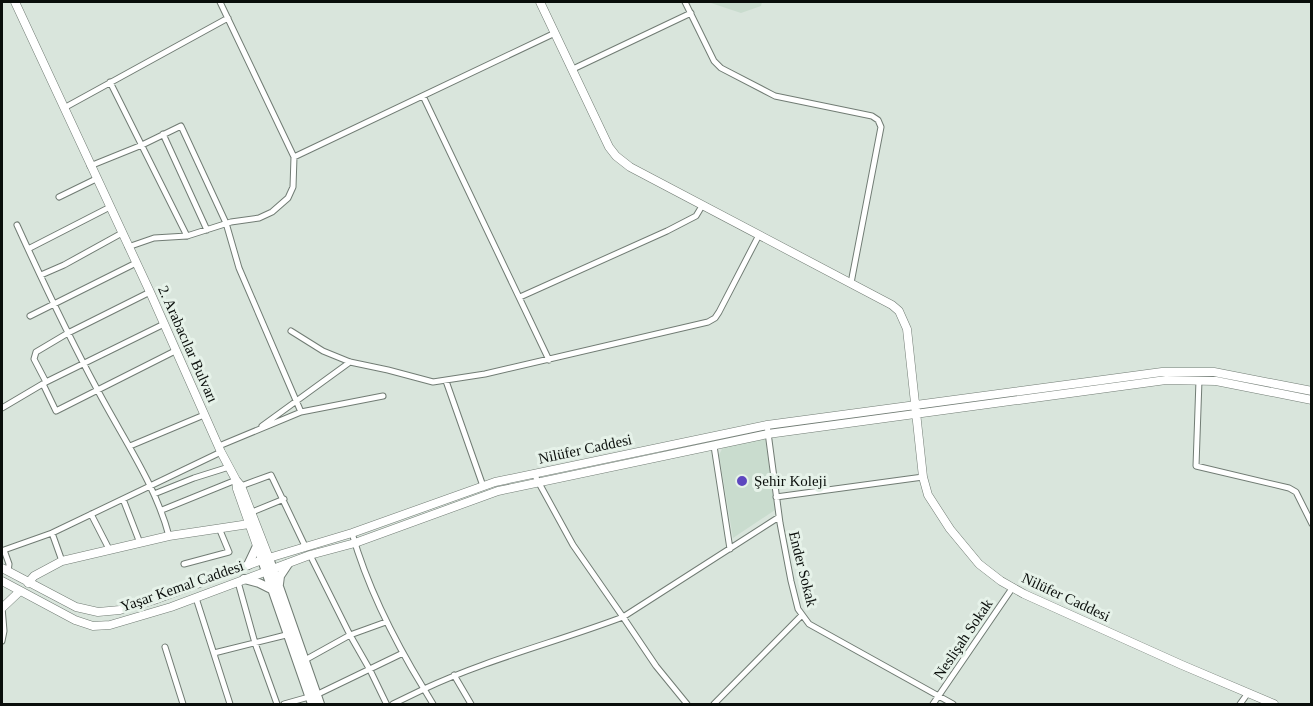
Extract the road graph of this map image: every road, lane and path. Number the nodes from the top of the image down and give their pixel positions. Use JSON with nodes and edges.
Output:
{"nodes":[{"id":1,"x":15,"y":2,"type":"edge"},
{"id":2,"x":220,"y":2,"type":"edge"},
{"id":3,"x":540,"y":2,"type":"edge"},
{"id":4,"x":685,"y":2,"type":"edge"},
{"id":5,"x":691,"y":13,"type":"junction"},
{"id":6,"x":228,"y":18,"type":"junction"},
{"id":7,"x":555,"y":33,"type":"junction"},
{"id":8,"x":573,"y":69,"type":"junction"},
{"id":9,"x":110,"y":82,"type":"junction"},
{"id":10,"x":423,"y":96,"type":"junction"},
{"id":11,"x":64,"y":108,"type":"junction"},
{"id":12,"x":164,"y":134,"type":"junction"},
{"id":13,"x":142,"y":145,"type":"junction"},
{"id":14,"x":294,"y":157,"type":"junction"},
{"id":15,"x":90,"y":166,"type":"junction"},
{"id":16,"x":96,"y":179,"type":"junction"},
{"id":17,"x":59,"y":196,"type":"dead end"},
{"id":18,"x":702,"y":206,"type":"junction"},
{"id":19,"x":110,"y":207,"type":"junction"},
{"id":20,"x":226,"y":224,"type":"junction"},
{"id":21,"x":17,"y":225,"type":"dead end"},
{"id":22,"x":207,"y":230,"type":"junction"},
{"id":23,"x":122,"y":233,"type":"junction"},
{"id":24,"x":759,"y":235,"type":"junction"},
{"id":25,"x":187,"y":236,"type":"junction"},
{"id":26,"x":128,"y":246,"type":"junction"},
{"id":27,"x":28,"y":249,"type":"junction"},
{"id":28,"x":136,"y":263,"type":"junction"},
{"id":29,"x":40,"y":275,"type":"junction"},
{"id":30,"x":851,"y":283,"type":"junction"},
{"id":31,"x":150,"y":292,"type":"junction"},
{"id":32,"x":520,"y":297,"type":"junction"},
{"id":33,"x":55,"y":305,"type":"junction"},
{"id":34,"x":30,"y":316,"type":"dead end"},
{"id":35,"x":164,"y":324,"type":"junction"},
{"id":36,"x":291,"y":331,"type":"dead end"},
{"id":37,"x":68,"y":333,"type":"junction"},
{"id":38,"x":176,"y":351,"type":"junction"},
{"id":39,"x":549,"y":360,"type":"junction"},
{"id":40,"x":350,"y":362,"type":"junction"},
{"id":41,"x":84,"y":363,"type":"junction"},
{"id":42,"x":1199,"y":380,"type":"junction"},
{"id":43,"x":446,"y":381,"type":"junction"},
{"id":44,"x":45,"y":383,"type":"junction"},
{"id":45,"x":97,"y":390,"type":"junction"},
{"id":46,"x":1311,"y":391,"type":"edge"},
{"id":47,"x":383,"y":396,"type":"dead end"},
{"id":48,"x":297,"y":399,"type":"junction"},
{"id":49,"x":1311,"y":400,"type":"edge"},
{"id":50,"x":2,"y":408,"type":"edge"},
{"id":51,"x":916,"y":410,"type":"junction"},
{"id":52,"x":301,"y":412,"type":"junction"},
{"id":53,"x":204,"y":415,"type":"junction"},
{"id":54,"x":768,"y":430,"type":"junction"},
{"id":55,"x":256,"y":431,"type":"junction"},
{"id":56,"x":129,"y":446,"type":"junction"},
{"id":57,"x":714,"y":446,"type":"junction"},
{"id":58,"x":220,"y":449,"type":"junction"},
{"id":59,"x":229,"y":467,"type":"junction"},
{"id":60,"x":534,"y":474,"type":"junction"},
{"id":61,"x":923,"y":477,"type":"junction"},
{"id":62,"x":238,"y":483,"type":"junction"},
{"id":63,"x":539,"y":483,"type":"junction"},
{"id":64,"x":149,"y":485,"type":"junction"},
{"id":65,"x":483,"y":486,"type":"junction"},
{"id":66,"x":154,"y":494,"type":"junction"},
{"id":67,"x":776,"y":496,"type":"junction"},
{"id":68,"x":123,"y":499,"type":"junction"},
{"id":69,"x":284,"y":499,"type":"junction"},
{"id":70,"x":162,"y":510,"type":"junction"},
{"id":71,"x":252,"y":512,"type":"junction"},
{"id":72,"x":91,"y":514,"type":"junction"},
{"id":73,"x":779,"y":517,"type":"junction"},
{"id":74,"x":249,"y":524,"type":"junction"},
{"id":75,"x":1311,"y":524,"type":"edge"},
{"id":76,"x":219,"y":528,"type":"junction"},
{"id":77,"x":52,"y":533,"type":"junction"},
{"id":78,"x":352,"y":533,"type":"junction"},
{"id":79,"x":169,"y":536,"type":"junction"},
{"id":80,"x":140,"y":543,"type":"junction"},
{"id":81,"x":355,"y":543,"type":"junction"},
{"id":82,"x":260,"y":545,"type":"junction"},
{"id":83,"x":305,"y":546,"type":"junction"},
{"id":84,"x":109,"y":549,"type":"junction"},
{"id":85,"x":730,"y":549,"type":"junction"},
{"id":86,"x":284,"y":553,"type":"junction"},
{"id":87,"x":310,"y":555,"type":"junction"},
{"id":88,"x":265,"y":559,"type":"junction"},
{"id":89,"x":62,"y":561,"type":"junction"},
{"id":90,"x":184,"y":564,"type":"dead end"},
{"id":91,"x":288,"y":564,"type":"junction"},
{"id":92,"x":248,"y":565,"type":"junction"},
{"id":93,"x":5,"y":570,"type":"edge"},
{"id":94,"x":269,"y":570,"type":"junction"},
{"id":95,"x":241,"y":580,"type":"junction"},
{"id":96,"x":2,"y":581,"type":"edge"},
{"id":97,"x":28,"y":583,"type":"junction"},
{"id":98,"x":275,"y":587,"type":"junction"},
{"id":99,"x":1012,"y":587,"type":"junction"},
{"id":100,"x":20,"y":591,"type":"junction"},
{"id":101,"x":196,"y":598,"type":"junction"},
{"id":102,"x":2,"y":608,"type":"edge"},
{"id":103,"x":802,"y":615,"type":"junction"},
{"id":104,"x":623,"y":617,"type":"junction"},
{"id":105,"x":386,"y":622,"type":"junction"},
{"id":106,"x":286,"y":635,"type":"dead end"},
{"id":107,"x":350,"y":635,"type":"junction"},
{"id":108,"x":2,"y":641,"type":"edge"},
{"id":109,"x":255,"y":643,"type":"junction"},
{"id":110,"x":165,"y":647,"type":"dead end"},
{"id":111,"x":213,"y":653,"type":"junction"},
{"id":112,"x":403,"y":653,"type":"junction"},
{"id":113,"x":305,"y":660,"type":"junction"},
{"id":114,"x":370,"y":670,"type":"junction"},
{"id":115,"x":454,"y":675,"type":"junction"},
{"id":116,"x":424,"y":689,"type":"junction"},
{"id":117,"x":1248,"y":693,"type":"junction"},
{"id":118,"x":938,"y":697,"type":"junction"},
{"id":119,"x":313,"y":699,"type":"edge"},
{"id":120,"x":386,"y":704,"type":"edge"},
{"id":121,"x":183,"y":705,"type":"edge"},
{"id":122,"x":230,"y":705,"type":"edge"},
{"id":123,"x":277,"y":705,"type":"edge"},
{"id":124,"x":284,"y":705,"type":"edge"},
{"id":125,"x":320,"y":705,"type":"edge"},
{"id":126,"x":393,"y":705,"type":"edge"},
{"id":127,"x":433,"y":705,"type":"edge"},
{"id":128,"x":471,"y":705,"type":"edge"},
{"id":129,"x":687,"y":705,"type":"edge"},
{"id":130,"x":714,"y":705,"type":"edge"},
{"id":131,"x":933,"y":705,"type":"edge"},
{"id":132,"x":953,"y":705,"type":"edge"},
{"id":133,"x":1240,"y":705,"type":"edge"},
{"id":134,"x":1274,"y":705,"type":"edge"}],
"edges":[{"from":1,"to":11,"type":"street","name":"2. Arabacılar Bulvarı"},
{"from":2,"to":6,"type":"street"},
{"from":3,"to":7,"type":"street"},
{"from":4,"to":5,"type":"street"},
{"from":5,"to":8,"type":"street"},
{"from":5,"to":30,"type":"street"},
{"from":6,"to":9,"type":"street"},
{"from":6,"to":14,"type":"street"},
{"from":7,"to":8,"type":"street"},
{"from":7,"to":10,"type":"street"},
{"from":8,"to":18,"type":"street"},
{"from":9,"to":11,"type":"street"},
{"from":9,"to":13,"type":"street"},
{"from":10,"to":14,"type":"street"},
{"from":10,"to":32,"type":"street"},
{"from":11,"to":15,"type":"street","name":"2. Arabacılar Bulvarı"},
{"from":12,"to":13,"type":"street"},
{"from":12,"to":20,"type":"street"},
{"from":12,"to":22,"type":"street"},
{"from":13,"to":15,"type":"street"},
{"from":13,"to":25,"type":"street"},
{"from":14,"to":20,"type":"street"},
{"from":15,"to":16,"type":"street","name":"2. Arabacılar Bulvarı"},
{"from":16,"to":17,"type":"street"},
{"from":16,"to":19,"type":"street","name":"2. Arabacılar Bulvarı"},
{"from":18,"to":24,"type":"street"},
{"from":18,"to":32,"type":"street"},
{"from":19,"to":23,"type":"street","name":"2. Arabacılar Bulvarı"},
{"from":19,"to":27,"type":"street"},
{"from":20,"to":22,"type":"street"},
{"from":20,"to":48,"type":"street"},
{"from":21,"to":27,"type":"street"},
{"from":22,"to":25,"type":"street"},
{"from":23,"to":26,"type":"street","name":"2. Arabacılar Bulvarı"},
{"from":23,"to":29,"type":"street"},
{"from":24,"to":30,"type":"street"},
{"from":24,"to":39,"type":"street"},
{"from":25,"to":26,"type":"street"},
{"from":26,"to":28,"type":"street","name":"2. Arabacılar Bulvarı"},
{"from":27,"to":29,"type":"street"},
{"from":28,"to":31,"type":"street","name":"2. Arabacılar Bulvarı"},
{"from":28,"to":33,"type":"street"},
{"from":29,"to":33,"type":"street"},
{"from":30,"to":51,"type":"street"},
{"from":31,"to":35,"type":"street","name":"2. Arabacılar Bulvarı"},
{"from":31,"to":37,"type":"street"},
{"from":32,"to":39,"type":"street"},
{"from":33,"to":34,"type":"street"},
{"from":33,"to":37,"type":"street"},
{"from":35,"to":38,"type":"street","name":"2. Arabacılar Bulvarı"},
{"from":35,"to":41,"type":"street"},
{"from":36,"to":40,"type":"street"},
{"from":37,"to":41,"type":"street"},
{"from":37,"to":44,"type":"street"},
{"from":38,"to":45,"type":"street"},
{"from":38,"to":53,"type":"street","name":"2. Arabacılar Bulvarı"},
{"from":39,"to":43,"type":"street"},
{"from":40,"to":43,"type":"street"},
{"from":40,"to":48,"type":"street"},
{"from":41,"to":44,"type":"street"},
{"from":41,"to":45,"type":"street"},
{"from":42,"to":49,"type":"street"},
{"from":42,"to":51,"type":"street"},
{"from":42,"to":75,"type":"street"},
{"from":43,"to":65,"type":"street"},
{"from":44,"to":45,"type":"street"},
{"from":44,"to":50,"type":"street"},
{"from":45,"to":56,"type":"street"},
{"from":46,"to":51,"type":"street","name":"Nilüfer Caddesi"},
{"from":47,"to":52,"type":"street"},
{"from":48,"to":52,"type":"street"},
{"from":48,"to":55,"type":"street"},
{"from":51,"to":54,"type":"street","name":"Nilüfer Caddesi"},
{"from":51,"to":61,"type":"street","name":"Nilüfer Caddesi"},
{"from":52,"to":55,"type":"street"},
{"from":53,"to":56,"type":"street"},
{"from":53,"to":58,"type":"street","name":"2. Arabacılar Bulvarı"},
{"from":54,"to":57,"type":"street","name":"Yaşar Kemal Caddesi"},
{"from":54,"to":60,"type":"street","name":"Nilüfer Caddesi"},
{"from":54,"to":67,"type":"street","name":"Ender Sokak"},
{"from":55,"to":58,"type":"street"},
{"from":56,"to":64,"type":"street"},
{"from":57,"to":63,"type":"street","name":"Yaşar Kemal Caddesi"},
{"from":57,"to":85,"type":"street"},
{"from":58,"to":59,"type":"street","name":"2. Arabacılar Bulvarı"},
{"from":58,"to":64,"type":"street"},
{"from":59,"to":62,"type":"street","name":"2. Arabacılar Bulvarı"},
{"from":59,"to":66,"type":"street"},
{"from":60,"to":63,"type":"street"},
{"from":60,"to":65,"type":"street","name":"Nilüfer Caddesi"},
{"from":61,"to":67,"type":"street"},
{"from":61,"to":99,"type":"street","name":"Nilüfer Caddesi"},
{"from":62,"to":69,"type":"street"},
{"from":62,"to":70,"type":"street"},
{"from":62,"to":71,"type":"street","name":"2. Arabacılar Bulvarı"},
{"from":62,"to":74,"type":"street"},
{"from":63,"to":81,"type":"street","name":"Yaşar Kemal Caddesi"},
{"from":63,"to":104,"type":"street"},
{"from":64,"to":66,"type":"street"},
{"from":64,"to":68,"type":"street"},
{"from":65,"to":78,"type":"street","name":"Nilüfer Caddesi"},
{"from":66,"to":70,"type":"street"},
{"from":67,"to":73,"type":"street","name":"Ender Sokak"},
{"from":68,"to":72,"type":"street"},
{"from":68,"to":80,"type":"street"},
{"from":69,"to":71,"type":"street"},
{"from":69,"to":83,"type":"street"},
{"from":70,"to":79,"type":"street"},
{"from":71,"to":82,"type":"street","name":"2. Arabacılar Bulvarı"},
{"from":72,"to":77,"type":"street"},
{"from":72,"to":84,"type":"street"},
{"from":73,"to":85,"type":"street"},
{"from":73,"to":103,"type":"street","name":"Ender Sokak"},
{"from":74,"to":76,"type":"street"},
{"from":74,"to":82,"type":"street"},
{"from":76,"to":79,"type":"street"},
{"from":76,"to":90,"type":"street"},
{"from":77,"to":89,"type":"street"},
{"from":77,"to":93,"type":"street"},
{"from":78,"to":81,"type":"street"},
{"from":78,"to":83,"type":"street","name":"Nilüfer Caddesi"},
{"from":79,"to":80,"type":"street"},
{"from":80,"to":84,"type":"street"},
{"from":81,"to":87,"type":"street","name":"Yaşar Kemal Caddesi"},
{"from":81,"to":105,"type":"street"},
{"from":82,"to":86,"type":"street"},
{"from":82,"to":88,"type":"street"},
{"from":82,"to":92,"type":"main road"},
{"from":83,"to":86,"type":"street","name":"Nilüfer Caddesi"},
{"from":84,"to":89,"type":"street"},
{"from":85,"to":104,"type":"street"},
{"from":86,"to":88,"type":"street","name":"Nilüfer Caddesi"},
{"from":87,"to":91,"type":"street","name":"Yaşar Kemal Caddesi"},
{"from":87,"to":107,"type":"street"},
{"from":88,"to":92,"type":"street","name":"Yaşar Kemal Caddesi"},
{"from":88,"to":94,"type":"main road"},
{"from":89,"to":97,"type":"street"},
{"from":91,"to":94,"type":"street","name":"Yaşar Kemal Caddesi"},
{"from":91,"to":98,"type":"main road"},
{"from":92,"to":97,"type":"street","name":"Yaşar Kemal Caddesi"},
{"from":93,"to":97,"type":"street","name":"Yaşar Kemal Caddesi"},
{"from":94,"to":95,"type":"street","name":"Yaşar Kemal Caddesi"},
{"from":94,"to":98,"type":"main road"},
{"from":95,"to":98,"type":"main road"},
{"from":95,"to":101,"type":"street","name":"Yaşar Kemal Caddesi"},
{"from":95,"to":109,"type":"street"},
{"from":96,"to":100,"type":"street","name":"Yaşar Kemal Caddesi"},
{"from":98,"to":113,"type":"main road"},
{"from":98,"to":119,"type":"main road"},
{"from":99,"to":117,"type":"street","name":"Nilüfer Caddesi"},
{"from":99,"to":118,"type":"street","name":"Neslişah Sokak"},
{"from":100,"to":101,"type":"street","name":"Yaşar Kemal Caddesi"},
{"from":100,"to":102,"type":"street"},
{"from":101,"to":111,"type":"street"},
{"from":102,"to":108,"type":"street"},
{"from":103,"to":118,"type":"street","name":"Ender Sokak"},
{"from":103,"to":130,"type":"street"},
{"from":104,"to":115,"type":"street"},
{"from":104,"to":129,"type":"street"},
{"from":105,"to":107,"type":"street"},
{"from":105,"to":112,"type":"street"},
{"from":106,"to":109,"type":"street"},
{"from":107,"to":113,"type":"street"},
{"from":107,"to":114,"type":"street"},
{"from":109,"to":111,"type":"street"},
{"from":109,"to":123,"type":"street"},
{"from":110,"to":121,"type":"street"},
{"from":111,"to":122,"type":"street"},
{"from":112,"to":114,"type":"street"},
{"from":112,"to":116,"type":"street"},
{"from":113,"to":119,"type":"main road"},
{"from":114,"to":119,"type":"street"},
{"from":114,"to":120,"type":"street"},
{"from":115,"to":116,"type":"street"},
{"from":115,"to":128,"type":"street"},
{"from":116,"to":126,"type":"street"},
{"from":116,"to":127,"type":"street"},
{"from":117,"to":133,"type":"street"},
{"from":117,"to":134,"type":"street","name":"Nilüfer Caddesi"},
{"from":118,"to":131,"type":"street","name":"Neslişah Sokak"},
{"from":118,"to":132,"type":"street","name":"Ender Sokak"},
{"from":119,"to":124,"type":"street"},
{"from":119,"to":125,"type":"main road"}]}
